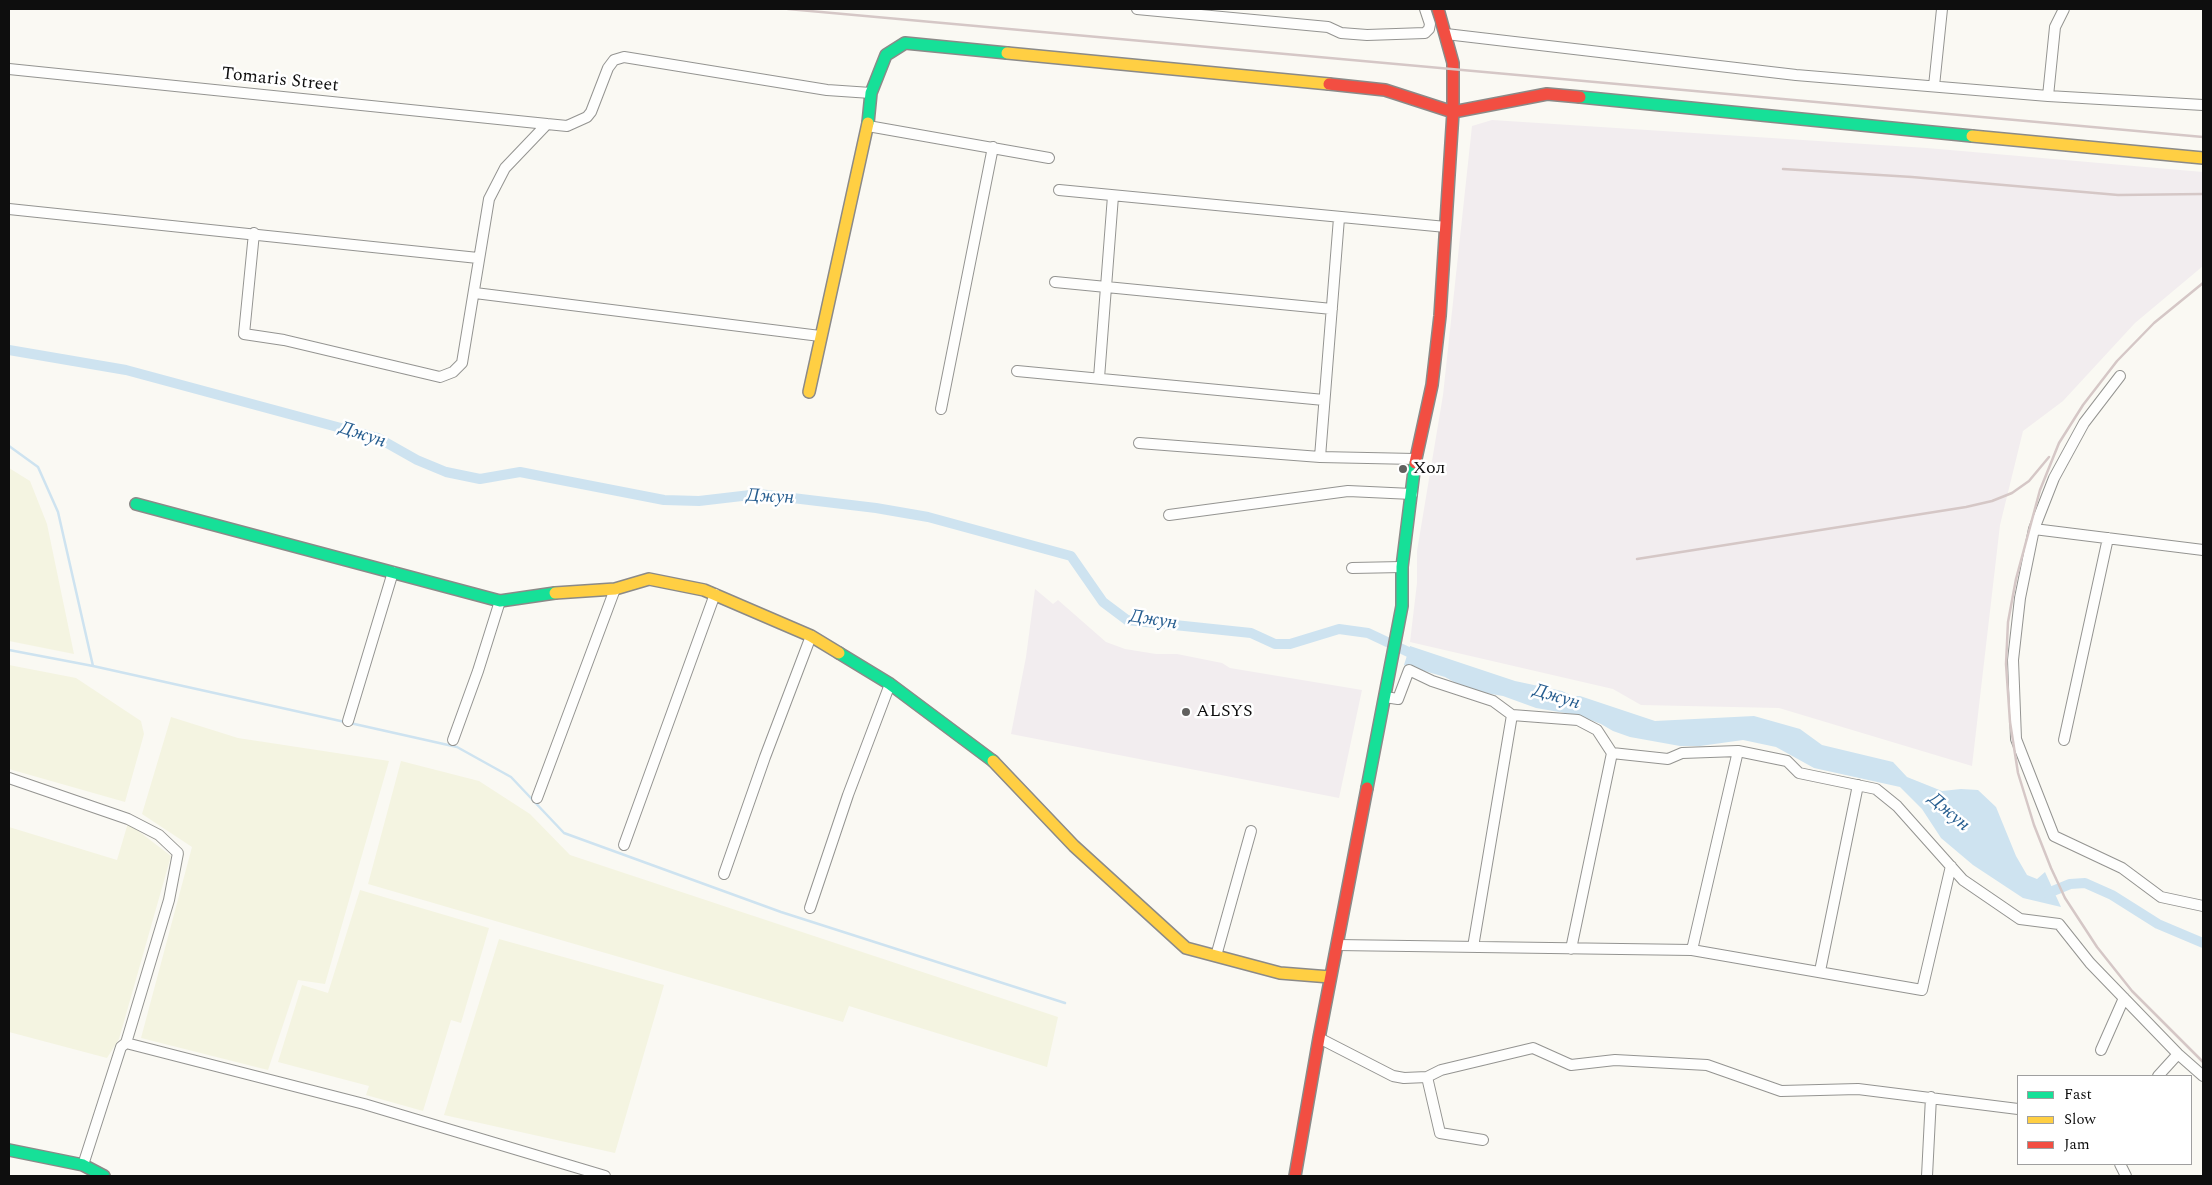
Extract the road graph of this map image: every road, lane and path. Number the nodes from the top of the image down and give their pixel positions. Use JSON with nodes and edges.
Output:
{"nodes":[{"id":1,"x":1137,"y":9,"type":"edge"},
{"id":2,"x":1426,"y":9,"type":"edge"},
{"id":3,"x":1438,"y":9,"type":"edge"},
{"id":4,"x":1942,"y":9,"type":"edge"},
{"id":5,"x":2064,"y":9,"type":"edge"},
{"id":6,"x":1446,"y":34,"type":"junction"},
{"id":7,"x":9,"y":69,"type":"edge"},
{"id":8,"x":1934,"y":86,"type":"junction"},
{"id":9,"x":871,"y":93,"type":"junction"},
{"id":10,"x":2048,"y":96,"type":"junction"},
{"id":11,"x":2203,"y":105,"type":"edge"},
{"id":12,"x":1453,"y":112,"type":"junction"},
{"id":13,"x":547,"y":124,"type":"junction"},
{"id":14,"x":868,"y":126,"type":"junction"},
{"id":15,"x":993,"y":147,"type":"junction"},
{"id":16,"x":1049,"y":158,"type":"dead end"},
{"id":17,"x":2203,"y":158,"type":"edge"},
{"id":18,"x":1059,"y":190,"type":"dead end"},
{"id":19,"x":1113,"y":196,"type":"junction"},
{"id":20,"x":9,"y":209,"type":"edge"},
{"id":21,"x":1339,"y":218,"type":"junction"},
{"id":22,"x":1446,"y":227,"type":"junction"},
{"id":23,"x":254,"y":233,"type":"junction"},
{"id":24,"x":478,"y":258,"type":"junction"},
{"id":25,"x":1055,"y":282,"type":"dead end"},
{"id":26,"x":1104,"y":289,"type":"junction"},
{"id":27,"x":475,"y":293,"type":"junction"},
{"id":28,"x":1332,"y":309,"type":"junction"},
{"id":29,"x":820,"y":336,"type":"junction"},
{"id":30,"x":1017,"y":371,"type":"dead end"},
{"id":31,"x":2120,"y":376,"type":"dead end"},
{"id":32,"x":1099,"y":378,"type":"junction"},
{"id":33,"x":809,"y":392,"type":"dead end"},
{"id":34,"x":1324,"y":400,"type":"junction"},
{"id":35,"x":941,"y":409,"type":"dead end"},
{"id":36,"x":1139,"y":443,"type":"dead end"},
{"id":37,"x":1320,"y":457,"type":"junction"},
{"id":38,"x":1416,"y":459,"type":"junction"},
{"id":39,"x":1412,"y":494,"type":"junction"},
{"id":40,"x":136,"y":504,"type":"dead end"},
{"id":41,"x":1169,"y":515,"type":"dead end"},
{"id":42,"x":2034,"y":529,"type":"junction"},
{"id":43,"x":2108,"y":538,"type":"junction"},
{"id":44,"x":2203,"y":550,"type":"edge"},
{"id":45,"x":1402,"y":567,"type":"junction"},
{"id":46,"x":1352,"y":568,"type":"dead end"},
{"id":47,"x":393,"y":572,"type":"junction"},
{"id":48,"x":615,"y":589,"type":"junction"},
{"id":49,"x":715,"y":594,"type":"junction"},
{"id":50,"x":500,"y":601,"type":"junction"},
{"id":51,"x":811,"y":636,"type":"junction"},
{"id":52,"x":890,"y":684,"type":"junction"},
{"id":53,"x":1385,"y":697,"type":"junction"},
{"id":54,"x":1512,"y":715,"type":"junction"},
{"id":55,"x":348,"y":720,"type":"dead end"},
{"id":56,"x":453,"y":740,"type":"dead end"},
{"id":57,"x":2064,"y":740,"type":"dead end"},
{"id":58,"x":1738,"y":751,"type":"junction"},
{"id":59,"x":1612,"y":753,"type":"junction"},
{"id":60,"x":9,"y":778,"type":"edge"},
{"id":61,"x":1858,"y":785,"type":"junction"},
{"id":62,"x":537,"y":798,"type":"dead end"},
{"id":63,"x":1251,"y":831,"type":"dead end"},
{"id":64,"x":624,"y":845,"type":"dead end"},
{"id":65,"x":1951,"y":866,"type":"junction"},
{"id":66,"x":724,"y":874,"type":"dead end"},
{"id":67,"x":2203,"y":906,"type":"edge"},
{"id":68,"x":810,"y":908,"type":"dead end"},
{"id":69,"x":1336,"y":945,"type":"junction"},
{"id":70,"x":1473,"y":947,"type":"junction"},
{"id":71,"x":1571,"y":949,"type":"junction"},
{"id":72,"x":1692,"y":950,"type":"junction"},
{"id":73,"x":1216,"y":956,"type":"junction"},
{"id":74,"x":1820,"y":971,"type":"junction"},
{"id":75,"x":1330,"y":977,"type":"junction"},
{"id":76,"x":2124,"y":998,"type":"junction"},
{"id":77,"x":1318,"y":1038,"type":"junction"},
{"id":78,"x":126,"y":1043,"type":"junction"},
{"id":79,"x":2101,"y":1050,"type":"dead end"},
{"id":80,"x":2178,"y":1054,"type":"junction"},
{"id":81,"x":2159,"y":1075,"type":"edge"},
{"id":82,"x":2203,"y":1076,"type":"edge"},
{"id":83,"x":1427,"y":1077,"type":"junction"},
{"id":84,"x":1931,"y":1097,"type":"junction"},
{"id":85,"x":2017,"y":1109,"type":"edge"},
{"id":86,"x":1483,"y":1140,"type":"dead end"},
{"id":87,"x":9,"y":1150,"type":"edge"},
{"id":88,"x":83,"y":1165,"type":"junction"},
{"id":89,"x":101,"y":1176,"type":"edge"},
{"id":90,"x":605,"y":1176,"type":"edge"},
{"id":91,"x":1295,"y":1176,"type":"edge"},
{"id":92,"x":1927,"y":1176,"type":"edge"}],
"edges":[{"from":1,"to":2,"type":"street"},
{"from":3,"to":6,"type":"street"},
{"from":4,"to":8,"type":"street"},
{"from":5,"to":10,"type":"street"},
{"from":6,"to":8,"type":"street"},
{"from":6,"to":12,"type":"street"},
{"from":7,"to":13,"type":"street","name":"Tomaris Street"},
{"from":8,"to":10,"type":"street"},
{"from":9,"to":12,"type":"street"},
{"from":9,"to":13,"type":"street","name":"Tomaris Street"},
{"from":9,"to":14,"type":"street"},
{"from":10,"to":11,"type":"street"},
{"from":12,"to":17,"type":"street"},
{"from":12,"to":22,"type":"street"},
{"from":13,"to":24,"type":"street"},
{"from":14,"to":15,"type":"street"},
{"from":14,"to":29,"type":"street"},
{"from":15,"to":16,"type":"street"},
{"from":15,"to":35,"type":"street"},
{"from":18,"to":19,"type":"street"},
{"from":19,"to":21,"type":"street"},
{"from":19,"to":26,"type":"street"},
{"from":20,"to":23,"type":"street"},
{"from":21,"to":22,"type":"street"},
{"from":21,"to":28,"type":"street"},
{"from":22,"to":38,"type":"street"},
{"from":23,"to":24,"type":"street"},
{"from":23,"to":27,"type":"street"},
{"from":24,"to":27,"type":"street"},
{"from":25,"to":26,"type":"street"},
{"from":26,"to":28,"type":"street"},
{"from":26,"to":32,"type":"street"},
{"from":27,"to":29,"type":"street"},
{"from":28,"to":34,"type":"street"},
{"from":29,"to":33,"type":"street"},
{"from":30,"to":32,"type":"street"},
{"from":31,"to":42,"type":"street"},
{"from":32,"to":34,"type":"street"},
{"from":34,"to":37,"type":"street"},
{"from":36,"to":37,"type":"street"},
{"from":37,"to":38,"type":"street"},
{"from":38,"to":39,"type":"street"},
{"from":39,"to":41,"type":"street"},
{"from":39,"to":45,"type":"street"},
{"from":40,"to":47,"type":"street"},
{"from":42,"to":43,"type":"street"},
{"from":42,"to":67,"type":"street"},
{"from":43,"to":44,"type":"street"},
{"from":43,"to":57,"type":"street"},
{"from":45,"to":46,"type":"street"},
{"from":45,"to":53,"type":"street"},
{"from":47,"to":50,"type":"street"},
{"from":47,"to":55,"type":"street"},
{"from":48,"to":49,"type":"street"},
{"from":48,"to":50,"type":"street"},
{"from":48,"to":62,"type":"street"},
{"from":49,"to":51,"type":"street"},
{"from":49,"to":64,"type":"street"},
{"from":50,"to":56,"type":"street"},
{"from":51,"to":52,"type":"street"},
{"from":51,"to":66,"type":"street"},
{"from":52,"to":68,"type":"street"},
{"from":52,"to":73,"type":"street"},
{"from":53,"to":54,"type":"street"},
{"from":53,"to":69,"type":"street"},
{"from":54,"to":59,"type":"street"},
{"from":54,"to":70,"type":"street"},
{"from":58,"to":59,"type":"street"},
{"from":58,"to":61,"type":"street"},
{"from":58,"to":72,"type":"street"},
{"from":59,"to":71,"type":"street"},
{"from":60,"to":78,"type":"street"},
{"from":61,"to":65,"type":"street"},
{"from":61,"to":74,"type":"street"},
{"from":63,"to":73,"type":"street"},
{"from":65,"to":74,"type":"street"},
{"from":65,"to":76,"type":"street"},
{"from":69,"to":70,"type":"street"},
{"from":69,"to":75,"type":"street"},
{"from":70,"to":71,"type":"street"},
{"from":71,"to":72,"type":"street"},
{"from":72,"to":74,"type":"street"},
{"from":73,"to":75,"type":"street"},
{"from":75,"to":77,"type":"street"},
{"from":76,"to":79,"type":"street"},
{"from":76,"to":80,"type":"street"},
{"from":77,"to":83,"type":"street"},
{"from":77,"to":91,"type":"street"},
{"from":78,"to":88,"type":"street"},
{"from":78,"to":90,"type":"street"},
{"from":80,"to":81,"type":"street"},
{"from":80,"to":82,"type":"street"},
{"from":83,"to":84,"type":"street"},
{"from":83,"to":86,"type":"street"},
{"from":84,"to":85,"type":"street"},
{"from":84,"to":92,"type":"street"},
{"from":87,"to":88,"type":"street"},
{"from":88,"to":89,"type":"street"}]}
